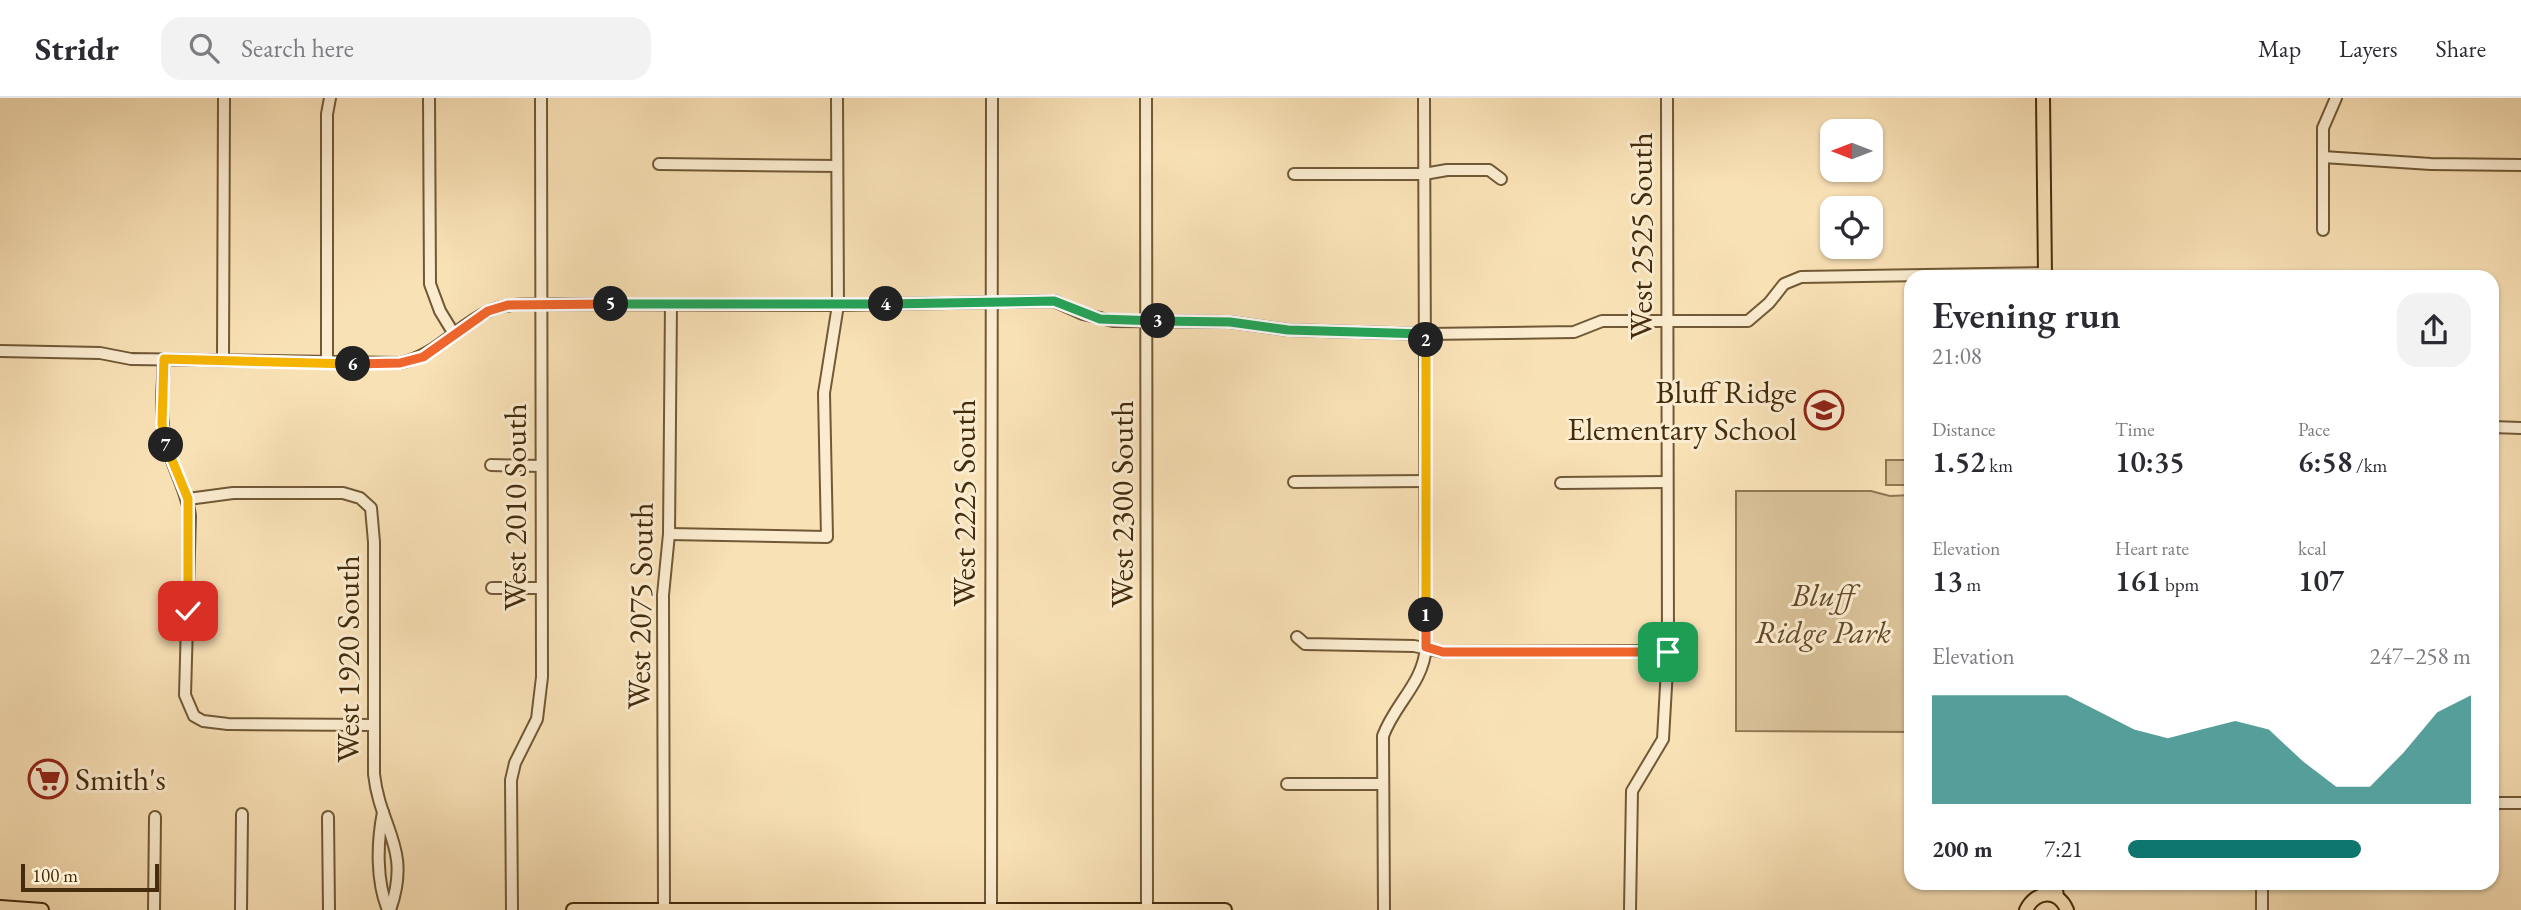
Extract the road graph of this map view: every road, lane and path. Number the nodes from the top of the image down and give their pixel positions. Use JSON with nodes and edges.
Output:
{"nodes":[{"id":1,"x":224,"y":98,"type":"edge"},
{"id":2,"x":330,"y":98,"type":"edge"},
{"id":3,"x":429,"y":98,"type":"edge"},
{"id":4,"x":541,"y":98,"type":"edge"},
{"id":5,"x":837,"y":98,"type":"edge"},
{"id":6,"x":992,"y":98,"type":"edge"},
{"id":7,"x":1146,"y":98,"type":"edge"},
{"id":8,"x":1424,"y":98,"type":"edge"},
{"id":9,"x":1667,"y":98,"type":"edge"},
{"id":10,"x":2043,"y":98,"type":"edge"},
{"id":11,"x":2336,"y":98,"type":"edge"},
{"id":12,"x":2323,"y":157,"type":"junction"},
{"id":13,"x":660,"y":164,"type":"dead end"},
{"id":14,"x":2521,"y":165,"type":"edge"},
{"id":15,"x":837,"y":166,"type":"junction"},
{"id":16,"x":1294,"y":174,"type":"dead end"},
{"id":17,"x":1424,"y":174,"type":"junction"},
{"id":18,"x":1501,"y":178,"type":"dead end"},
{"id":19,"x":2323,"y":230,"type":"dead end"},
{"id":20,"x":2045,"y":270,"type":"edge"},
{"id":21,"x":1904,"y":276,"type":"edge"},
{"id":22,"x":990,"y":303,"type":"junction"},
{"id":23,"x":671,"y":304,"type":"junction"},
{"id":24,"x":541,"y":305,"type":"junction"},
{"id":25,"x":838,"y":305,"type":"junction"},
{"id":26,"x":1148,"y":321,"type":"junction"},
{"id":27,"x":1668,"y":321,"type":"junction"},
{"id":28,"x":454,"y":334,"type":"junction"},
{"id":29,"x":1426,"y":334,"type":"junction"},
{"id":30,"x":0,"y":351,"type":"edge"},
{"id":31,"x":164,"y":359,"type":"junction"},
{"id":32,"x":223,"y":359,"type":"junction"},
{"id":33,"x":327,"y":363,"type":"junction"},
{"id":34,"x":2499,"y":428,"type":"edge"},
{"id":35,"x":2521,"y":428,"type":"edge"},
{"id":36,"x":491,"y":465,"type":"dead end"},
{"id":37,"x":541,"y":466,"type":"junction"},
{"id":38,"x":1426,"y":481,"type":"junction"},
{"id":39,"x":1294,"y":482,"type":"dead end"},
{"id":40,"x":1667,"y":482,"type":"junction"},
{"id":41,"x":1561,"y":483,"type":"dead end"},
{"id":42,"x":188,"y":499,"type":"junction"},
{"id":43,"x":668,"y":534,"type":"junction"},
{"id":44,"x":492,"y":588,"type":"dead end"},
{"id":45,"x":541,"y":588,"type":"junction"},
{"id":46,"x":1297,"y":638,"type":"dead end"},
{"id":47,"x":1426,"y":647,"type":"junction"},
{"id":48,"x":1668,"y":652,"type":"junction"},
{"id":49,"x":374,"y":725,"type":"junction"},
{"id":50,"x":1287,"y":784,"type":"dead end"},
{"id":51,"x":1382,"y":785,"type":"junction"},
{"id":52,"x":2499,"y":803,"type":"edge"},
{"id":53,"x":2521,"y":803,"type":"edge"},
{"id":54,"x":383,"y":812,"type":"junction"},
{"id":55,"x":242,"y":814,"type":"dead end"},
{"id":56,"x":155,"y":817,"type":"dead end"},
{"id":57,"x":328,"y":817,"type":"dead end"},
{"id":58,"x":2040,"y":890,"type":"edge"},
{"id":59,"x":2043,"y":890,"type":"edge"},
{"id":60,"x":2262,"y":890,"type":"edge"},
{"id":61,"x":2064,"y":904,"type":"edge"},
{"id":62,"x":0,"y":908,"type":"edge"},
{"id":63,"x":664,"y":909,"type":"edge"},
{"id":64,"x":991,"y":909,"type":"edge"},
{"id":65,"x":1147,"y":909,"type":"edge"},
{"id":66,"x":42,"y":910,"type":"edge"},
{"id":67,"x":153,"y":910,"type":"edge"},
{"id":68,"x":241,"y":910,"type":"edge"},
{"id":69,"x":329,"y":910,"type":"edge"},
{"id":70,"x":389,"y":910,"type":"edge"},
{"id":71,"x":512,"y":910,"type":"edge"},
{"id":72,"x":573,"y":910,"type":"edge"},
{"id":73,"x":602,"y":910,"type":"edge"},
{"id":74,"x":1225,"y":910,"type":"edge"},
{"id":75,"x":1384,"y":910,"type":"edge"},
{"id":76,"x":1630,"y":910,"type":"edge"},
{"id":77,"x":2026,"y":910,"type":"edge"},
{"id":78,"x":2081,"y":910,"type":"edge"},
{"id":79,"x":2262,"y":910,"type":"edge"}],
"edges":[{"from":1,"to":32,"type":"street"},
{"from":2,"to":33,"type":"street"},
{"from":3,"to":28,"type":"street"},
{"from":4,"to":24,"type":"street","name":"West 2010 South"},
{"from":5,"to":15,"type":"street"},
{"from":6,"to":22,"type":"street","name":"West 2225 South"},
{"from":7,"to":26,"type":"street","name":"West 2300 South"},
{"from":8,"to":17,"type":"street"},
{"from":9,"to":27,"type":"street","name":"West 2525 South"},
{"from":10,"to":20,"type":"main road"},
{"from":11,"to":12,"type":"street"},
{"from":12,"to":14,"type":"street"},
{"from":12,"to":19,"type":"street"},
{"from":13,"to":15,"type":"street"},
{"from":15,"to":25,"type":"street"},
{"from":16,"to":17,"type":"street"},
{"from":17,"to":18,"type":"street"},
{"from":17,"to":29,"type":"street"},
{"from":21,"to":27,"type":"street"},
{"from":22,"to":25,"type":"street"},
{"from":22,"to":26,"type":"street"},
{"from":22,"to":64,"type":"street","name":"West 2225 South"},
{"from":23,"to":24,"type":"street"},
{"from":23,"to":25,"type":"street"},
{"from":23,"to":43,"type":"street","name":"West 2075 South"},
{"from":24,"to":28,"type":"street"},
{"from":24,"to":37,"type":"street","name":"West 2010 South"},
{"from":25,"to":43,"type":"street"},
{"from":26,"to":29,"type":"street"},
{"from":26,"to":65,"type":"street","name":"West 2300 South"},
{"from":27,"to":29,"type":"street"},
{"from":27,"to":40,"type":"street","name":"West 2525 South"},
{"from":28,"to":33,"type":"street"},
{"from":29,"to":38,"type":"street"},
{"from":30,"to":31,"type":"street"},
{"from":31,"to":32,"type":"street"},
{"from":31,"to":42,"type":"street"},
{"from":32,"to":33,"type":"street"},
{"from":34,"to":35,"type":"street"},
{"from":36,"to":37,"type":"street"},
{"from":37,"to":45,"type":"street","name":"West 2010 South"},
{"from":38,"to":39,"type":"street"},
{"from":38,"to":47,"type":"street"},
{"from":40,"to":41,"type":"street"},
{"from":40,"to":48,"type":"street","name":"West 2525 South"},
{"from":42,"to":49,"type":"street"},
{"from":42,"to":49,"type":"street","name":"West 1920 South"},
{"from":43,"to":63,"type":"street","name":"West 2075 South"},
{"from":44,"to":45,"type":"street"},
{"from":45,"to":71,"type":"street","name":"West 2010 South"},
{"from":46,"to":47,"type":"street"},
{"from":47,"to":48,"type":"street"},
{"from":47,"to":51,"type":"street"},
{"from":48,"to":76,"type":"street","name":"West 2525 South"},
{"from":49,"to":54,"type":"street","name":"West 1920 South"},
{"from":50,"to":51,"type":"street"},
{"from":51,"to":75,"type":"street"},
{"from":52,"to":53,"type":"street"},
{"from":54,"to":70,"type":"street","name":"West 1920 South"},
{"from":54,"to":70,"type":"street","name":"West 1920 South"},
{"from":55,"to":68,"type":"street"},
{"from":56,"to":67,"type":"street"},
{"from":57,"to":69,"type":"street"},
{"from":58,"to":77,"type":"main road"},
{"from":59,"to":61,"type":"main road"},
{"from":60,"to":79,"type":"street"},
{"from":61,"to":78,"type":"main road"},
{"from":62,"to":66,"type":"main road"},
{"from":63,"to":64,"type":"main road"},
{"from":63,"to":73,"type":"main road"},
{"from":64,"to":65,"type":"main road"},
{"from":65,"to":74,"type":"main road"},
{"from":72,"to":73,"type":"main road"}]}
